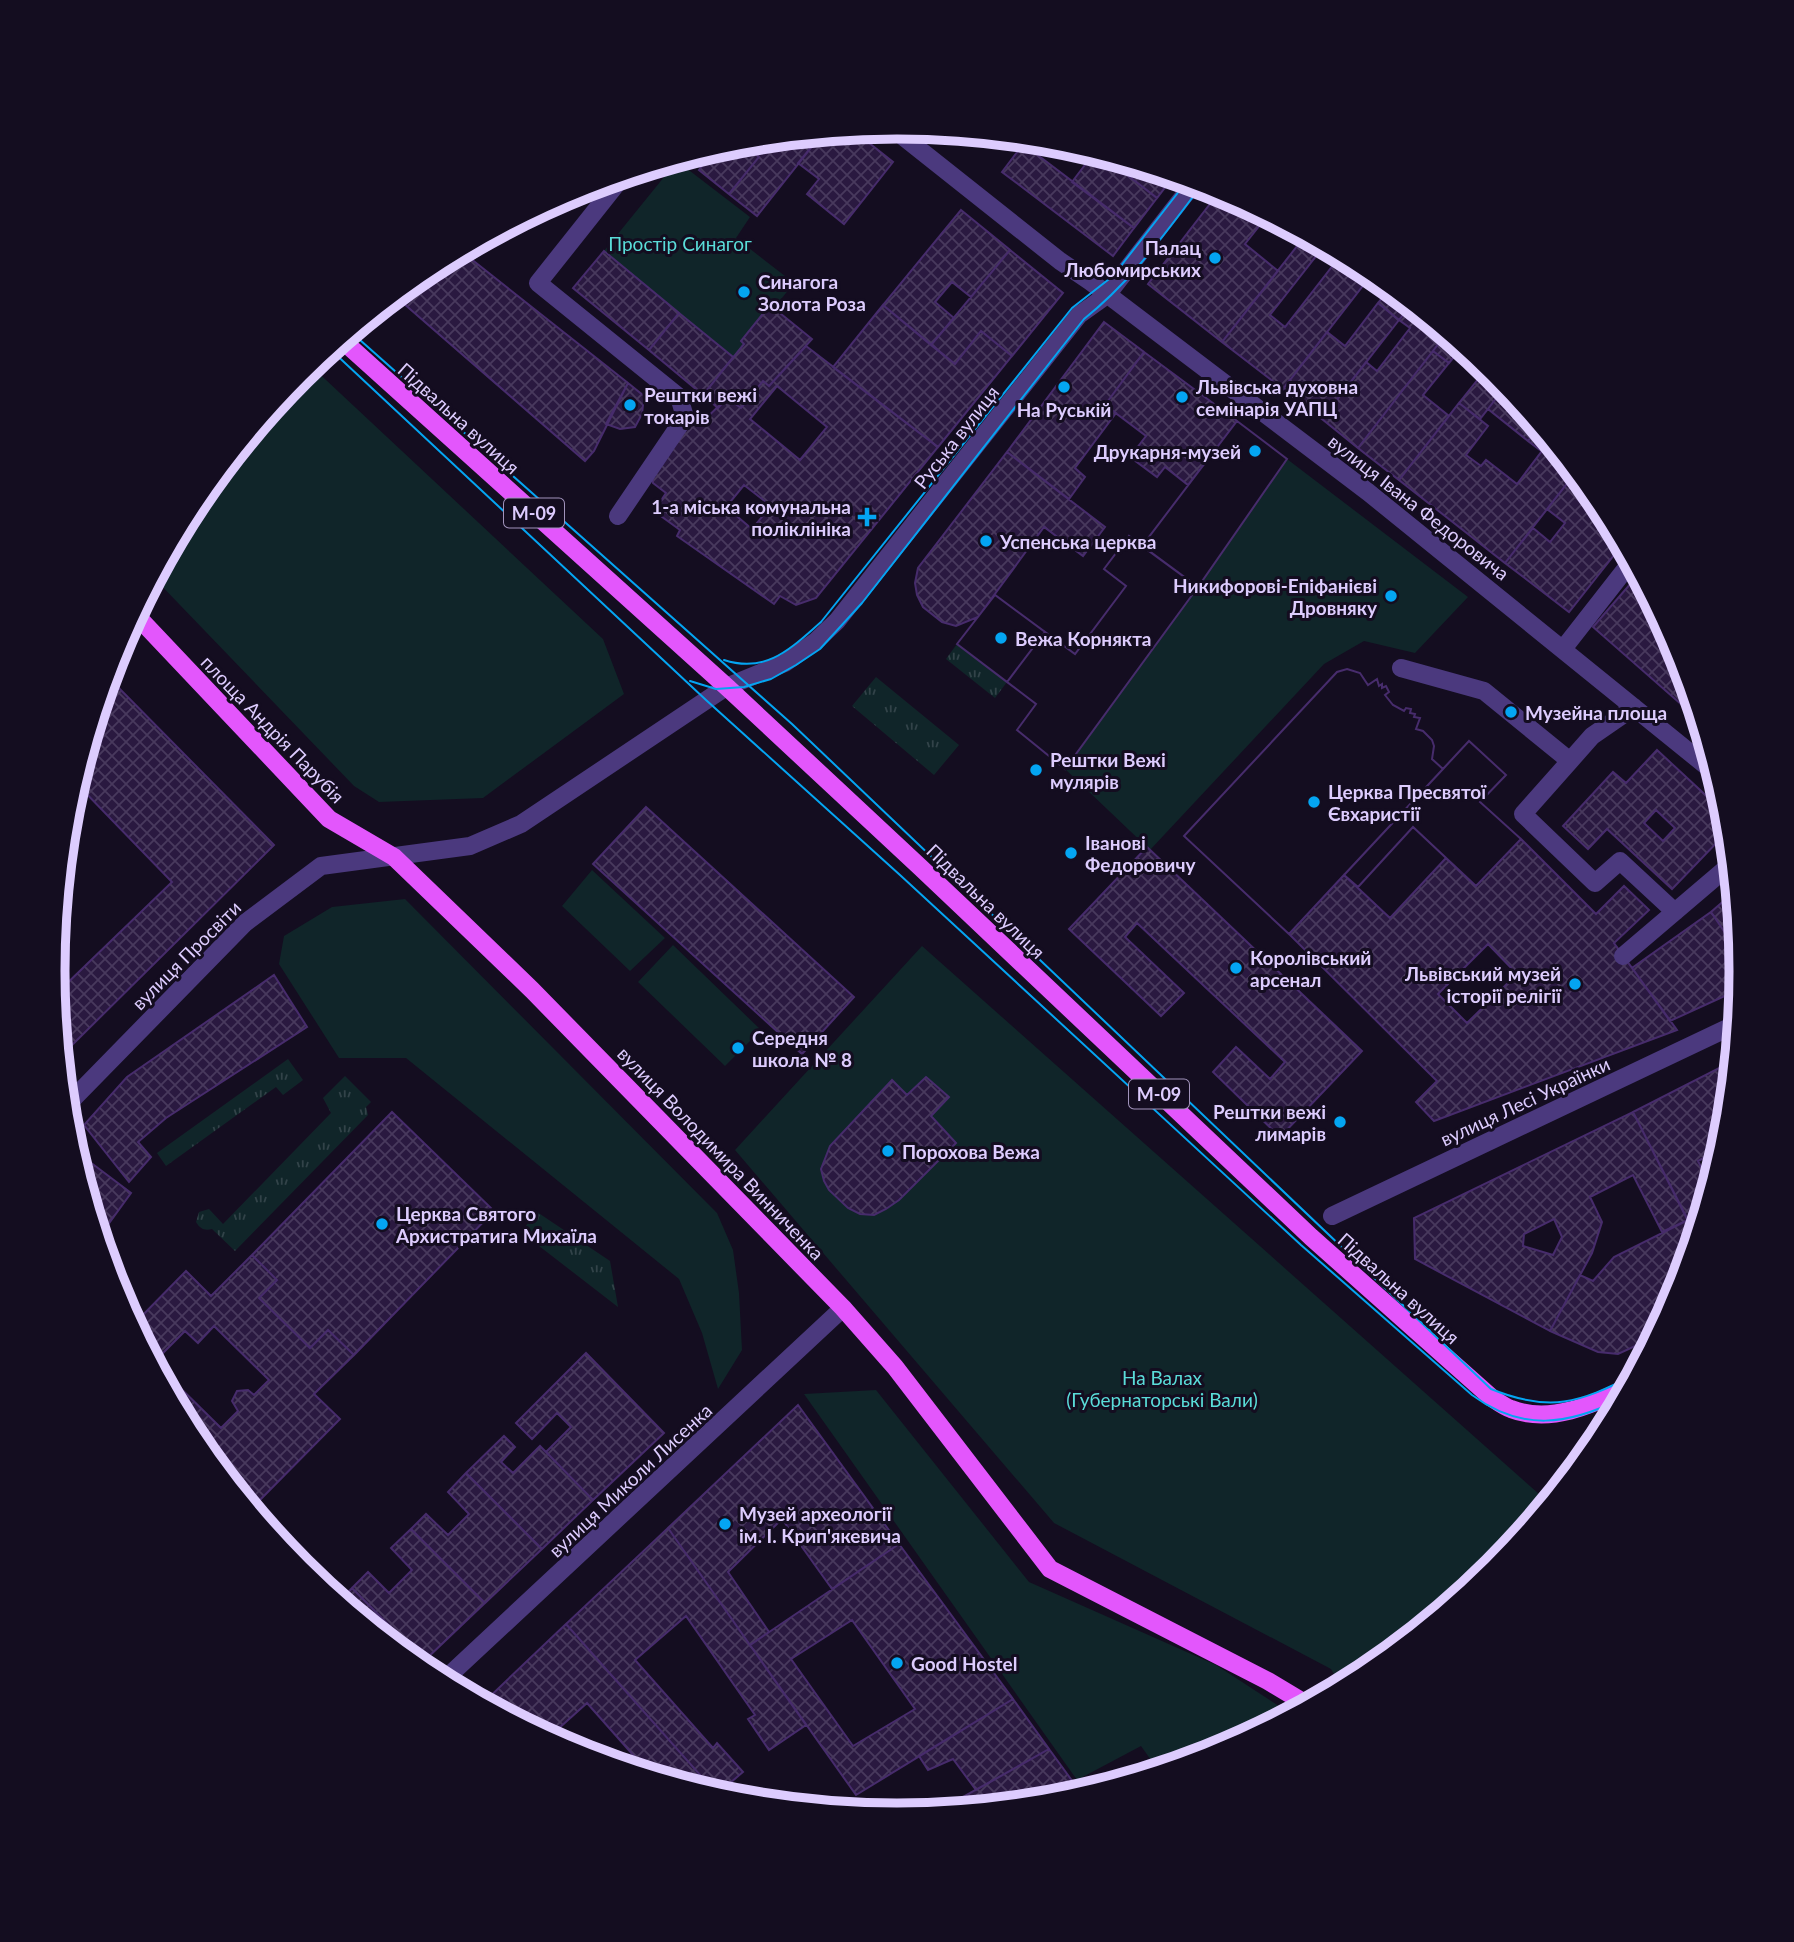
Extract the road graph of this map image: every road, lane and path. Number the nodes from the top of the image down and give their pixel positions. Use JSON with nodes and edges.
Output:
{"nodes":[{"id":1,"x":907,"y":139,"type":"edge"},
{"id":2,"x":612,"y":189,"type":"edge"},
{"id":3,"x":1187,"y":192,"type":"edge"},
{"id":4,"x":1107,"y":295,"type":"junction"},
{"id":5,"x":348,"y":345,"type":"edge"},
{"id":6,"x":618,"y":516,"type":"dead end"},
{"id":7,"x":1626,"y":570,"type":"edge"},
{"id":8,"x":142,"y":622,"type":"edge"},
{"id":9,"x":1563,"y":649,"type":"junction"},
{"id":10,"x":1401,"y":668,"type":"dead end"},
{"id":11,"x":726,"y":687,"type":"junction"},
{"id":12,"x":1634,"y":707,"type":"junction"},
{"id":13,"x":1570,"y":761,"type":"junction"},
{"id":14,"x":1703,"y":763,"type":"edge"},
{"id":15,"x":394,"y":857,"type":"junction"},
{"id":16,"x":1723,"y":871,"type":"edge"},
{"id":17,"x":1675,"y":912,"type":"junction"},
{"id":18,"x":1623,"y":956,"type":"dead end"},
{"id":19,"x":1727,"y":1028,"type":"edge"},
{"id":20,"x":75,"y":1097,"type":"edge"},
{"id":21,"x":1332,"y":1216,"type":"dead end"},
{"id":22,"x":843,"y":1308,"type":"junction"},
{"id":23,"x":1613,"y":1395,"type":"edge"},
{"id":24,"x":451,"y":1673,"type":"edge"},
{"id":25,"x":1298,"y":1700,"type":"edge"}],
"edges":[{"from":1,"to":4,"type":"street","name":"вулиця Івана Федоровича"},
{"from":2,"to":6,"type":"street"},
{"from":3,"to":4,"type":"street","name":"Руська вулиця"},
{"from":4,"to":9,"type":"street","name":"вулиця Івана Федоровича"},
{"from":4,"to":11,"type":"street","name":"Руська вулиця"},
{"from":5,"to":11,"type":"main road","name":"Підвальна вулиця","number":"М-09"},
{"from":7,"to":9,"type":"street"},
{"from":8,"to":15,"type":"main road","name":"площа Андрія Парубія"},
{"from":9,"to":12,"type":"street","name":"вулиця Івана Федоровича"},
{"from":10,"to":13,"type":"street"},
{"from":11,"to":15,"type":"street"},
{"from":11,"to":23,"type":"main road","name":"Підвальна вулиця","number":"М-09"},
{"from":12,"to":13,"type":"street"},
{"from":12,"to":14,"type":"street","name":"вулиця Івана Федоровича"},
{"from":13,"to":17,"type":"street"},
{"from":15,"to":20,"type":"street","name":"вулиця Просвіти"},
{"from":15,"to":22,"type":"main road","name":"вулиця Володимира Винниченка"},
{"from":16,"to":17,"type":"street"},
{"from":17,"to":18,"type":"street"},
{"from":19,"to":21,"type":"street","name":"вулиця Лесі Українки"},
{"from":22,"to":24,"type":"street","name":"вулиця Миколи Лисенка"},
{"from":22,"to":25,"type":"main road","name":"вулиця Володимира Винниченка"}]}
